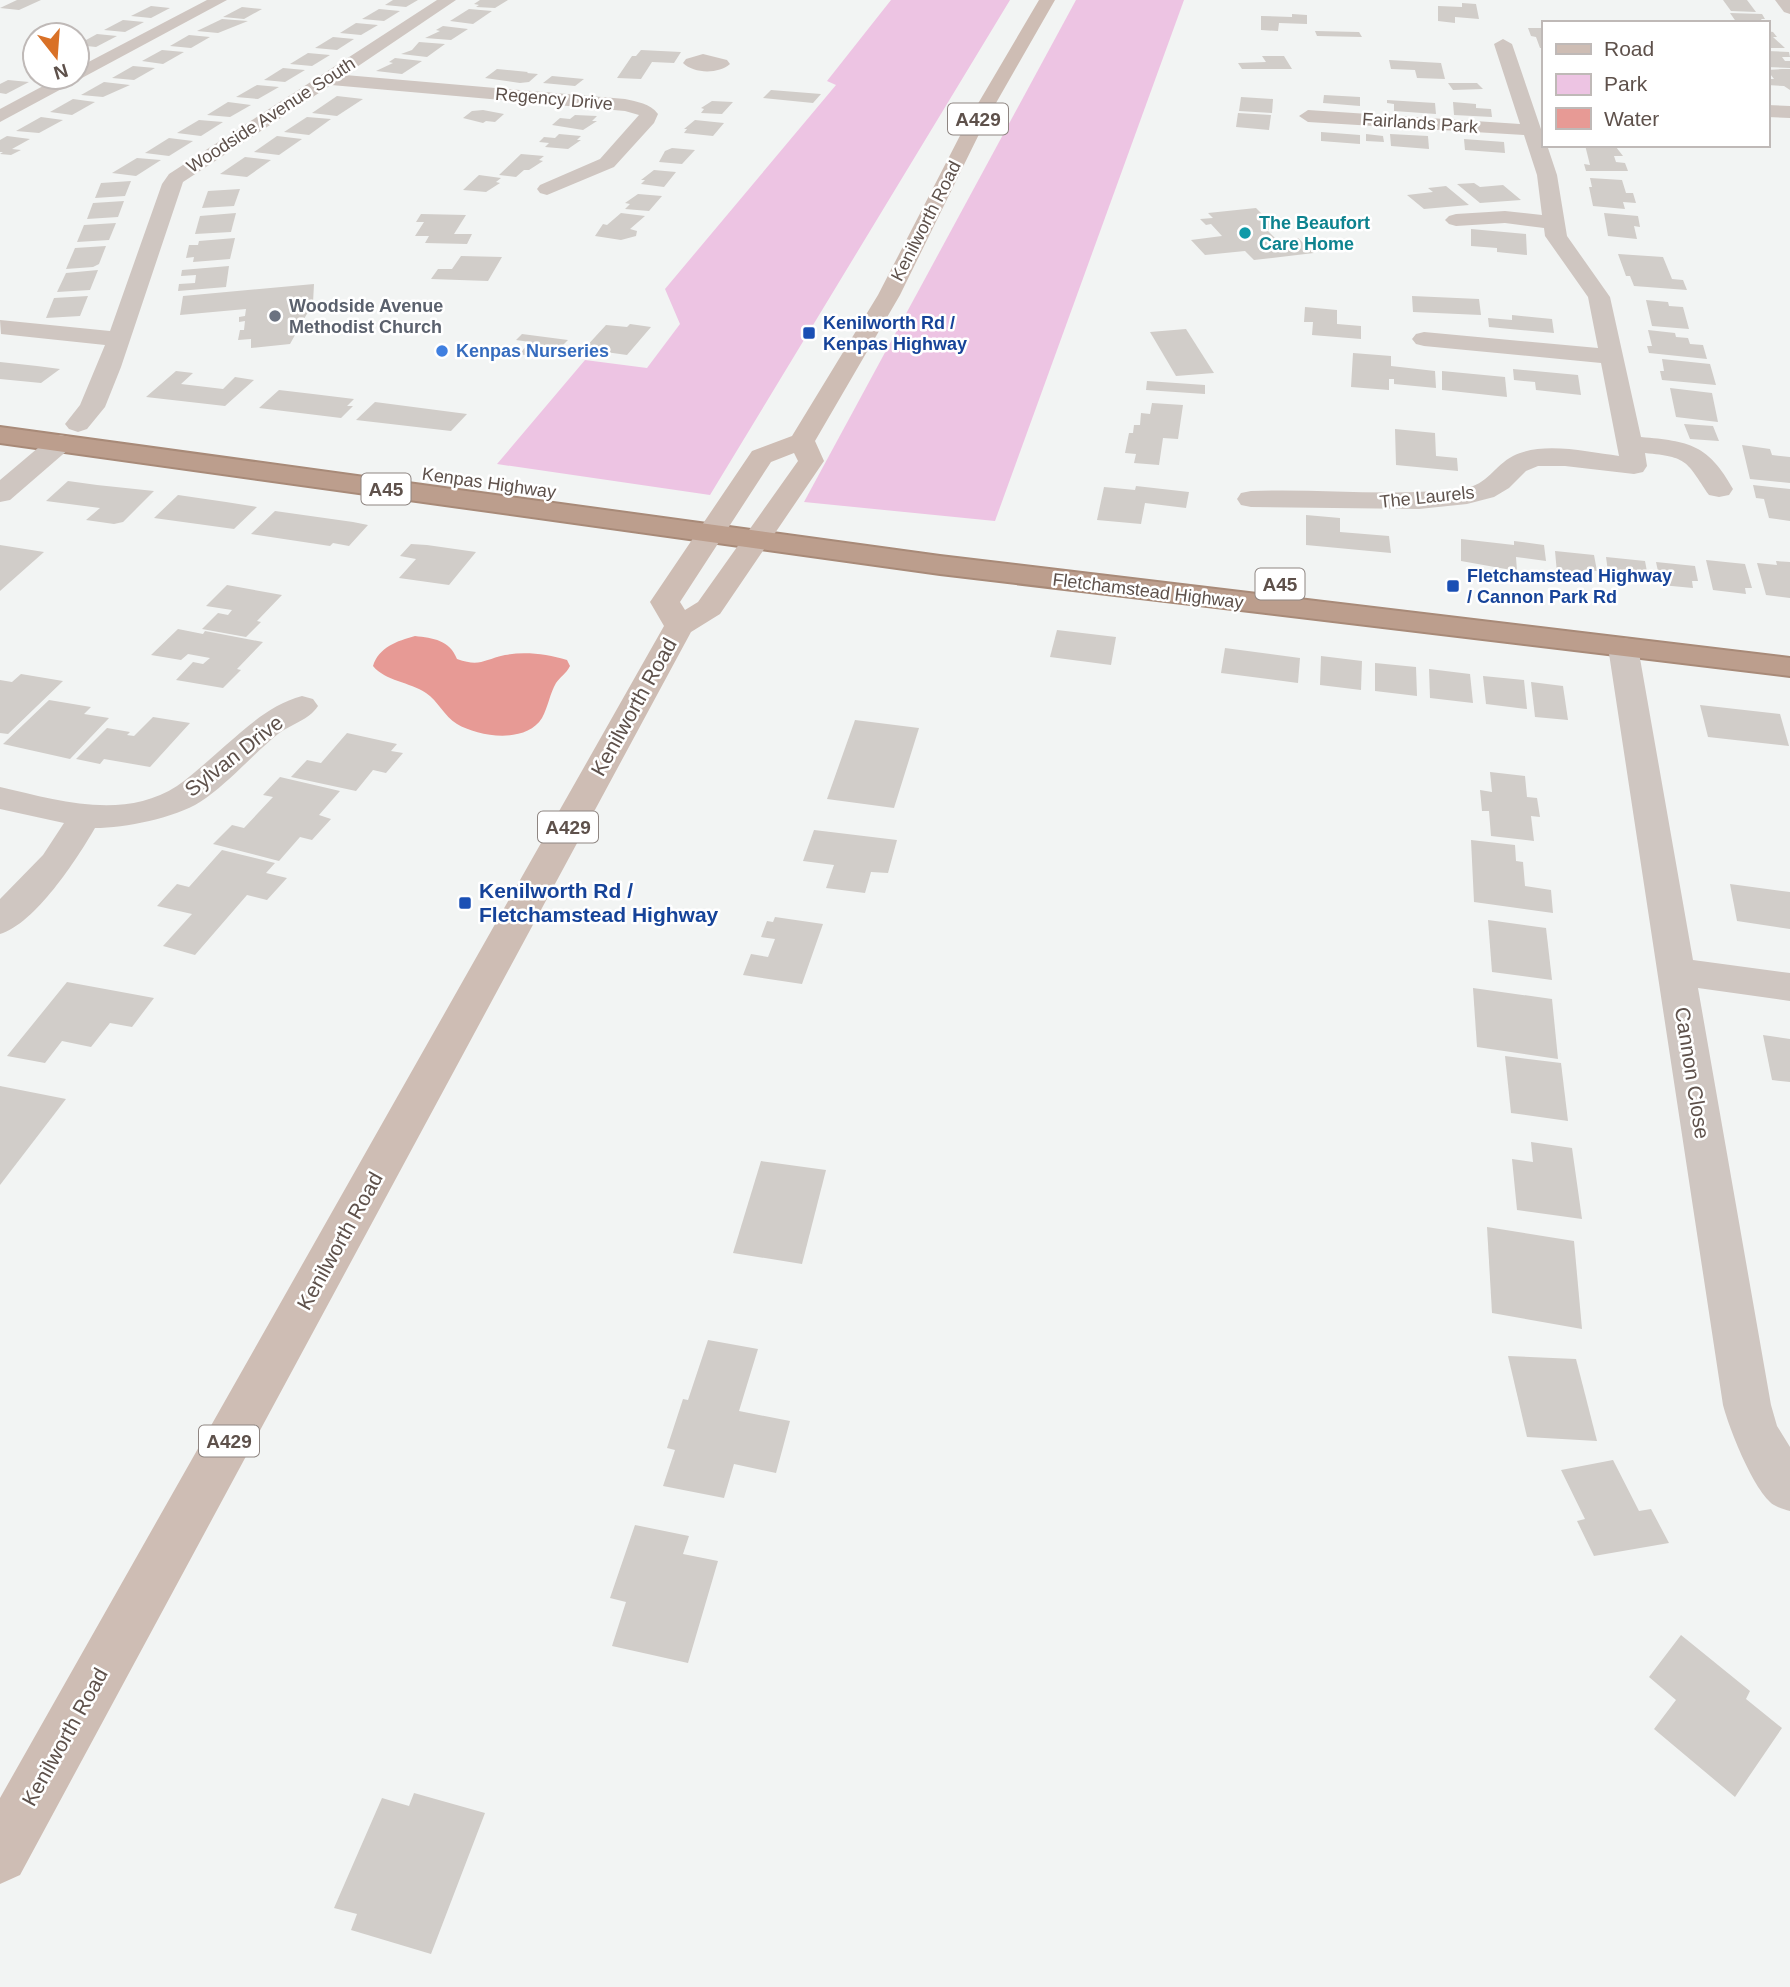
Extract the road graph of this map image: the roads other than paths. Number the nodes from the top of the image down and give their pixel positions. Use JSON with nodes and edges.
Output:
{"nodes":[{"id":1,"x":219,"y":0,"type":"edge"},
{"id":2,"x":448,"y":0,"type":"edge"},
{"id":3,"x":1047,"y":0,"type":"edge"},
{"id":4,"x":1783,"y":0,"type":"edge"},
{"id":5,"x":1790,"y":9,"type":"edge"},
{"id":6,"x":1503,"y":44,"type":"dead end"},
{"id":7,"x":91,"y":68,"type":"edge"},
{"id":8,"x":326,"y":79,"type":"junction"},
{"id":9,"x":48,"y":91,"type":"edge"},
{"id":10,"x":1533,"y":99,"type":"edge"},
{"id":11,"x":1769,"y":111,"type":"edge"},
{"id":12,"x":1790,"y":112,"type":"edge"},
{"id":13,"x":1309,"y":116,"type":"dead end"},
{"id":14,"x":0,"y":117,"type":"edge"},
{"id":15,"x":1532,"y":131,"type":"junction"},
{"id":16,"x":547,"y":188,"type":"dead end"},
{"id":17,"x":1456,"y":219,"type":"dead end"},
{"id":18,"x":1555,"y":222,"type":"junction"},
{"id":19,"x":1,"y":327,"type":"edge"},
{"id":20,"x":118,"y":339,"type":"junction"},
{"id":21,"x":1424,"y":339,"type":"dead end"},
{"id":22,"x":1612,"y":357,"type":"junction"},
{"id":23,"x":0,"y":415,"type":"edge"},
{"id":24,"x":69,"y":433,"type":"junction"},
{"id":25,"x":0,"y":435,"type":"edge"},
{"id":26,"x":802,"y":441,"type":"junction"},
{"id":27,"x":1632,"y":455,"type":"junction"},
{"id":28,"x":1719,"y":489,"type":"dead end"},
{"id":29,"x":0,"y":494,"type":"edge"},
{"id":30,"x":1251,"y":499,"type":"dead end"},
{"id":31,"x":717,"y":525,"type":"junction"},
{"id":32,"x":763,"y":532,"type":"junction"},
{"id":33,"x":679,"y":626,"type":"junction"},
{"id":34,"x":1790,"y":642,"type":"edge"},
{"id":35,"x":1623,"y":647,"type":"junction"},
{"id":36,"x":1790,"y":667,"type":"edge"},
{"id":37,"x":302,"y":706,"type":"dead end"},
{"id":38,"x":0,"y":798,"type":"edge"},
{"id":39,"x":85,"y":817,"type":"junction"},
{"id":40,"x":0,"y":921,"type":"edge"},
{"id":41,"x":1675,"y":971,"type":"junction"},
{"id":42,"x":1790,"y":987,"type":"edge"},
{"id":43,"x":1790,"y":1488,"type":"edge"},
{"id":44,"x":0,"y":1855,"type":"edge"}],
"edges":[{"from":1,"to":7,"type":"street"},
{"from":2,"to":8,"type":"street","name":"Woodside Avenue South"},
{"from":3,"to":26,"type":"main road","name":"Kenilworth Road","number":"A429"},
{"from":4,"to":5,"type":"street"},
{"from":6,"to":10,"type":"street"},
{"from":8,"to":16,"type":"street","name":"Regency Drive"},
{"from":8,"to":20,"type":"street","name":"Woodside Avenue South"},
{"from":9,"to":14,"type":"street"},
{"from":10,"to":15,"type":"street"},
{"from":11,"to":12,"type":"street"},
{"from":13,"to":15,"type":"street","name":"Fairlands Park"},
{"from":15,"to":18,"type":"street"},
{"from":17,"to":18,"type":"street"},
{"from":18,"to":22,"type":"street"},
{"from":19,"to":20,"type":"street"},
{"from":20,"to":24,"type":"street","name":"Woodside Avenue South"},
{"from":21,"to":22,"type":"street"},
{"from":22,"to":27,"type":"street"},
{"from":23,"to":24,"type":"highway","name":"Kenpas Highway","number":"A45"},
{"from":24,"to":25,"type":"highway","name":"Kenpas Highway","number":"A45"},
{"from":24,"to":29,"type":"street","name":"Woodside Avenue South"},
{"from":24,"to":31,"type":"highway","name":"Kenpas Highway","number":"A45"},
{"from":26,"to":31,"type":"main road","name":"Kenilworth Road"},
{"from":26,"to":32,"type":"main road","name":"Kenilworth Road"},
{"from":27,"to":28,"type":"street","name":"The Laurels"},
{"from":27,"to":30,"type":"street","name":"The Laurels"},
{"from":31,"to":32,"type":"highway","name":"Kenpas Highway","number":"A45"},
{"from":31,"to":33,"type":"main road","name":"Kenilworth Road"},
{"from":32,"to":33,"type":"main road","name":"Kenilworth Road"},
{"from":32,"to":34,"type":"highway","name":"Fletchamstead Highway","number":"A45"},
{"from":32,"to":35,"type":"highway","name":"Fletchamstead Highway","number":"A45"},
{"from":33,"to":44,"type":"main road","name":"Kenilworth Road","number":"A429"},
{"from":35,"to":36,"type":"highway","name":"Fletchamstead Highway","number":"A45"},
{"from":35,"to":41,"type":"street","name":"Cannon Close"},
{"from":37,"to":39,"type":"street","name":"Sylvan Drive"},
{"from":38,"to":39,"type":"street","name":"Sylvan Drive"},
{"from":39,"to":40,"type":"street"},
{"from":41,"to":42,"type":"street"},
{"from":41,"to":43,"type":"street","name":"Cannon Close"}]}
